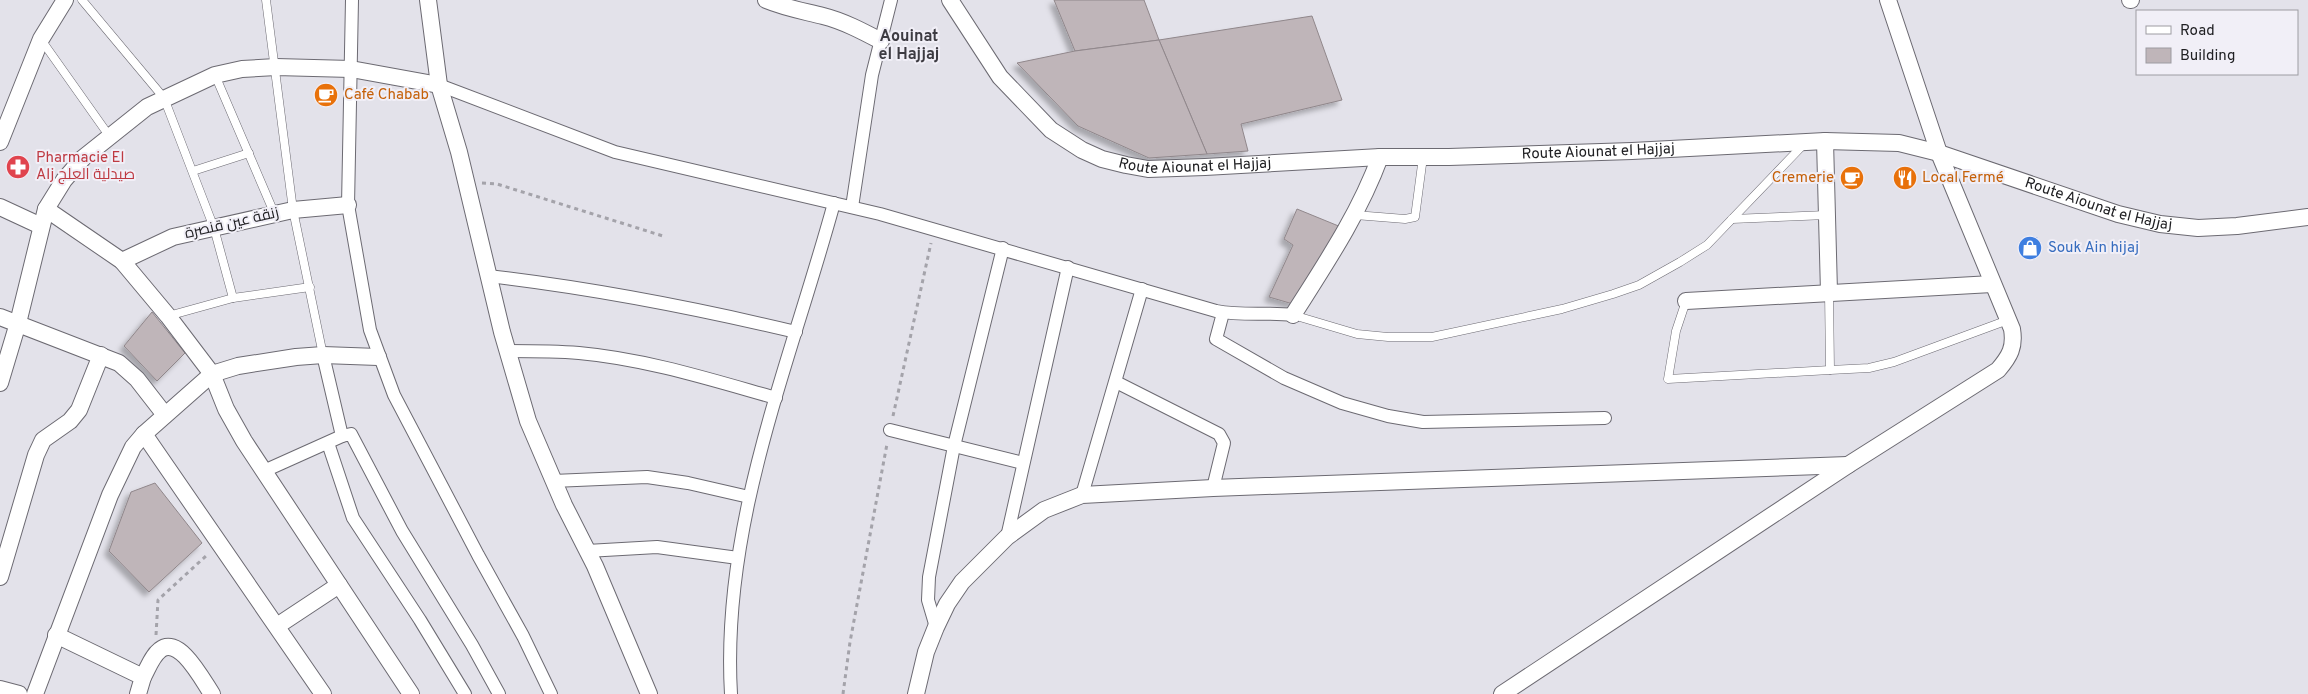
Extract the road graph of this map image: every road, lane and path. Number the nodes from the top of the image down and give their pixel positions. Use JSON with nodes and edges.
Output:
{"nodes":[{"id":1,"x":65,"y":0,"type":"edge"},
{"id":2,"x":82,"y":0,"type":"edge"},
{"id":3,"x":266,"y":0,"type":"edge"},
{"id":4,"x":352,"y":0,"type":"edge"},
{"id":5,"x":428,"y":0,"type":"edge"},
{"id":6,"x":766,"y":0,"type":"edge"},
{"id":7,"x":891,"y":0,"type":"edge"},
{"id":8,"x":950,"y":0,"type":"edge"},
{"id":9,"x":1888,"y":0,"type":"edge"},
{"id":10,"x":41,"y":39,"type":"junction"},
{"id":11,"x":881,"y":41,"type":"junction"},
{"id":12,"x":276,"y":67,"type":"junction"},
{"id":13,"x":351,"y":69,"type":"junction"},
{"id":14,"x":215,"y":75,"type":"junction"},
{"id":15,"x":439,"y":85,"type":"junction"},
{"id":16,"x":164,"y":98,"type":"junction"},
{"id":17,"x":110,"y":137,"type":"junction"},
{"id":18,"x":1825,"y":141,"type":"junction"},
{"id":19,"x":0,"y":142,"type":"edge"},
{"id":20,"x":1807,"y":142,"type":"junction"},
{"id":21,"x":248,"y":153,"type":"junction"},
{"id":22,"x":1939,"y":153,"type":"junction"},
{"id":23,"x":1380,"y":157,"type":"junction"},
{"id":24,"x":1423,"y":157,"type":"junction"},
{"id":25,"x":193,"y":171,"type":"junction"},
{"id":26,"x":466,"y":181,"type":"junction"},
{"id":27,"x":834,"y":203,"type":"junction"},
{"id":28,"x":348,"y":205,"type":"junction"},
{"id":29,"x":852,"y":207,"type":"junction"},
{"id":30,"x":0,"y":208,"type":"edge"},
{"id":31,"x":46,"y":208,"type":"junction"},
{"id":32,"x":293,"y":210,"type":"junction"},
{"id":33,"x":1355,"y":214,"type":"junction"},
{"id":34,"x":276,"y":215,"type":"junction"},
{"id":35,"x":1827,"y":216,"type":"junction"},
{"id":36,"x":2308,"y":217,"type":"edge"},
{"id":37,"x":1732,"y":219,"type":"junction"},
{"id":38,"x":41,"y":226,"type":"junction"},
{"id":39,"x":214,"y":228,"type":"junction"},
{"id":40,"x":934,"y":230,"type":"junction"},
{"id":41,"x":664,"y":236,"type":"dead end"},
{"id":42,"x":1002,"y":248,"type":"junction"},
{"id":43,"x":122,"y":261,"type":"junction"},
{"id":44,"x":1068,"y":267,"type":"junction"},
{"id":45,"x":488,"y":276,"type":"junction"},
{"id":46,"x":1992,"y":284,"type":"junction"},
{"id":47,"x":310,"y":287,"type":"junction"},
{"id":48,"x":1142,"y":289,"type":"junction"},
{"id":49,"x":1829,"y":292,"type":"junction"},
{"id":50,"x":233,"y":298,"type":"junction"},
{"id":51,"x":1686,"y":301,"type":"joint"},
{"id":52,"x":1224,"y":312,"type":"junction"},
{"id":53,"x":1293,"y":315,"type":"junction"},
{"id":54,"x":168,"y":316,"type":"junction"},
{"id":55,"x":0,"y":317,"type":"edge"},
{"id":56,"x":2008,"y":320,"type":"junction"},
{"id":57,"x":18,"y":323,"type":"junction"},
{"id":58,"x":796,"y":332,"type":"junction"},
{"id":59,"x":507,"y":351,"type":"junction"},
{"id":60,"x":101,"y":355,"type":"junction"},
{"id":61,"x":323,"y":355,"type":"junction"},
{"id":62,"x":378,"y":357,"type":"junction"},
{"id":63,"x":1830,"y":370,"type":"junction"},
{"id":64,"x":212,"y":374,"type":"junction"},
{"id":65,"x":1116,"y":382,"type":"junction"},
{"id":66,"x":0,"y":383,"type":"edge"},
{"id":67,"x":776,"y":398,"type":"junction"},
{"id":68,"x":165,"y":415,"type":"junction"},
{"id":69,"x":1606,"y":418,"type":"dead end"},
{"id":70,"x":890,"y":430,"type":"junction"},
{"id":71,"x":144,"y":434,"type":"junction"},
{"id":72,"x":342,"y":436,"type":"junction"},
{"id":73,"x":328,"y":443,"type":"junction"},
{"id":74,"x":954,"y":446,"type":"junction"},
{"id":75,"x":1023,"y":463,"type":"junction"},
{"id":76,"x":1848,"y":465,"type":"junction"},
{"id":77,"x":264,"y":471,"type":"junction"},
{"id":78,"x":553,"y":480,"type":"junction"},
{"id":79,"x":1213,"y":488,"type":"junction"},
{"id":80,"x":1082,"y":495,"type":"junction"},
{"id":81,"x":749,"y":497,"type":"junction"},
{"id":82,"x":1007,"y":537,"type":"junction"},
{"id":83,"x":220,"y":542,"type":"junction"},
{"id":84,"x":587,"y":551,"type":"junction"},
{"id":85,"x":738,"y":558,"type":"junction"},
{"id":86,"x":0,"y":577,"type":"edge"},
{"id":87,"x":339,"y":584,"type":"junction"},
{"id":88,"x":277,"y":626,"type":"junction"},
{"id":89,"x":936,"y":627,"type":"junction"},
{"id":90,"x":56,"y":635,"type":"junction"},
{"id":91,"x":155,"y":655,"type":"junction"},
{"id":92,"x":143,"y":677,"type":"junction"},
{"id":93,"x":0,"y":689,"type":"edge"},
{"id":94,"x":18,"y":694,"type":"edge"},
{"id":95,"x":35,"y":694,"type":"edge"},
{"id":96,"x":138,"y":694,"type":"edge"},
{"id":97,"x":212,"y":694,"type":"edge"},
{"id":98,"x":323,"y":694,"type":"edge"},
{"id":99,"x":411,"y":694,"type":"edge"},
{"id":100,"x":465,"y":694,"type":"edge"},
{"id":101,"x":498,"y":694,"type":"edge"},
{"id":102,"x":551,"y":694,"type":"edge"},
{"id":103,"x":649,"y":694,"type":"edge"},
{"id":104,"x":731,"y":694,"type":"edge"},
{"id":105,"x":843,"y":694,"type":"edge"},
{"id":106,"x":916,"y":694,"type":"edge"},
{"id":107,"x":1502,"y":694,"type":"edge"}],
"edges":[{"from":1,"to":10,"type":"street"},
{"from":2,"to":16,"type":"lane"},
{"from":3,"to":12,"type":"lane"},
{"from":4,"to":13,"type":"street"},
{"from":5,"to":15,"type":"street"},
{"from":6,"to":11,"type":"street"},
{"from":7,"to":11,"type":"street"},
{"from":8,"to":23,"type":"street","name":"Route Aiounat el Hajjaj"},
{"from":9,"to":22,"type":"street"},
{"from":10,"to":17,"type":"lane"},
{"from":10,"to":19,"type":"street"},
{"from":11,"to":29,"type":"street"},
{"from":12,"to":13,"type":"street"},
{"from":12,"to":14,"type":"street"},
{"from":12,"to":32,"type":"lane"},
{"from":13,"to":15,"type":"street"},
{"from":13,"to":28,"type":"street"},
{"from":14,"to":16,"type":"street"},
{"from":14,"to":21,"type":"lane"},
{"from":15,"to":26,"type":"street"},
{"from":15,"to":27,"type":"street"},
{"from":16,"to":17,"type":"street"},
{"from":16,"to":25,"type":"lane"},
{"from":17,"to":31,"type":"street"},
{"from":18,"to":20,"type":"street","name":"Route Aiounat el Hajjaj"},
{"from":18,"to":22,"type":"street","name":"Route Aiounat el Hajjaj"},
{"from":18,"to":35,"type":"street"},
{"from":20,"to":24,"type":"street","name":"Route Aiounat el Hajjaj"},
{"from":20,"to":37,"type":"lane"},
{"from":21,"to":25,"type":"lane"},
{"from":21,"to":34,"type":"lane"},
{"from":22,"to":36,"type":"street","name":"Route Aiounat el Hajjaj"},
{"from":22,"to":46,"type":"street"},
{"from":23,"to":24,"type":"street","name":"Route Aiounat el Hajjaj"},
{"from":23,"to":33,"type":"street"},
{"from":24,"to":33,"type":"lane"},
{"from":25,"to":39,"type":"lane"},
{"from":26,"to":41,"type":"path"},
{"from":26,"to":45,"type":"street"},
{"from":27,"to":29,"type":"street"},
{"from":27,"to":58,"type":"street"},
{"from":28,"to":32,"type":"street","name":"زنقة عين قنصرة"},
{"from":28,"to":62,"type":"street"},
{"from":29,"to":40,"type":"street"},
{"from":30,"to":38,"type":"street"},
{"from":31,"to":38,"type":"street"},
{"from":31,"to":43,"type":"street"},
{"from":32,"to":34,"type":"street","name":"زنقة عين قنصرة"},
{"from":32,"to":47,"type":"lane"},
{"from":33,"to":53,"type":"street"},
{"from":34,"to":39,"type":"street","name":"زنقة عين قنصرة"},
{"from":35,"to":37,"type":"lane"},
{"from":35,"to":49,"type":"street"},
{"from":37,"to":53,"type":"lane"},
{"from":38,"to":57,"type":"street"},
{"from":39,"to":43,"type":"street","name":"زنقة عين قنصرة"},
{"from":39,"to":50,"type":"lane"},
{"from":40,"to":42,"type":"street"},
{"from":40,"to":70,"type":"path"},
{"from":42,"to":44,"type":"street"},
{"from":42,"to":74,"type":"street"},
{"from":43,"to":54,"type":"street"},
{"from":44,"to":48,"type":"street"},
{"from":44,"to":75,"type":"street"},
{"from":45,"to":58,"type":"street"},
{"from":45,"to":59,"type":"street"},
{"from":46,"to":49,"type":"street"},
{"from":46,"to":56,"type":"street"},
{"from":47,"to":50,"type":"lane"},
{"from":47,"to":61,"type":"lane"},
{"from":48,"to":52,"type":"street"},
{"from":48,"to":65,"type":"street"},
{"from":49,"to":51,"type":"street"},
{"from":49,"to":63,"type":"lane"},
{"from":50,"to":54,"type":"lane"},
{"from":51,"to":63,"type":"lane"},
{"from":52,"to":53,"type":"street"},
{"from":52,"to":69,"type":"street"},
{"from":54,"to":64,"type":"street"},
{"from":55,"to":57,"type":"street"},
{"from":56,"to":63,"type":"lane"},
{"from":56,"to":76,"type":"street"},
{"from":57,"to":60,"type":"street"},
{"from":57,"to":66,"type":"street"},
{"from":58,"to":67,"type":"street"},
{"from":59,"to":67,"type":"street"},
{"from":59,"to":78,"type":"street"},
{"from":60,"to":68,"type":"street"},
{"from":60,"to":86,"type":"street"},
{"from":61,"to":62,"type":"street"},
{"from":61,"to":64,"type":"street"},
{"from":61,"to":72,"type":"street"},
{"from":62,"to":102,"type":"street"},
{"from":64,"to":68,"type":"street"},
{"from":64,"to":77,"type":"street"},
{"from":65,"to":79,"type":"street"},
{"from":65,"to":80,"type":"street"},
{"from":67,"to":81,"type":"street"},
{"from":68,"to":71,"type":"street"},
{"from":70,"to":74,"type":"street"},
{"from":70,"to":105,"type":"path"},
{"from":71,"to":83,"type":"street"},
{"from":71,"to":90,"type":"street"},
{"from":72,"to":73,"type":"street"},
{"from":72,"to":101,"type":"street"},
{"from":73,"to":77,"type":"street"},
{"from":73,"to":100,"type":"street"},
{"from":74,"to":75,"type":"street"},
{"from":74,"to":89,"type":"street"},
{"from":75,"to":82,"type":"street"},
{"from":76,"to":79,"type":"street"},
{"from":76,"to":107,"type":"street"},
{"from":77,"to":87,"type":"street"},
{"from":78,"to":81,"type":"street"},
{"from":78,"to":84,"type":"street"},
{"from":79,"to":80,"type":"street"},
{"from":80,"to":82,"type":"street"},
{"from":81,"to":85,"type":"street"},
{"from":82,"to":89,"type":"street"},
{"from":83,"to":88,"type":"street"},
{"from":83,"to":91,"type":"path"},
{"from":84,"to":85,"type":"street"},
{"from":84,"to":103,"type":"street"},
{"from":85,"to":104,"type":"street"},
{"from":87,"to":88,"type":"street"},
{"from":87,"to":99,"type":"street"},
{"from":88,"to":98,"type":"street"},
{"from":89,"to":106,"type":"street"},
{"from":90,"to":92,"type":"street"},
{"from":90,"to":95,"type":"street"},
{"from":91,"to":92,"type":"street"},
{"from":91,"to":97,"type":"street"},
{"from":92,"to":96,"type":"street"},
{"from":93,"to":94,"type":"street"}]}
